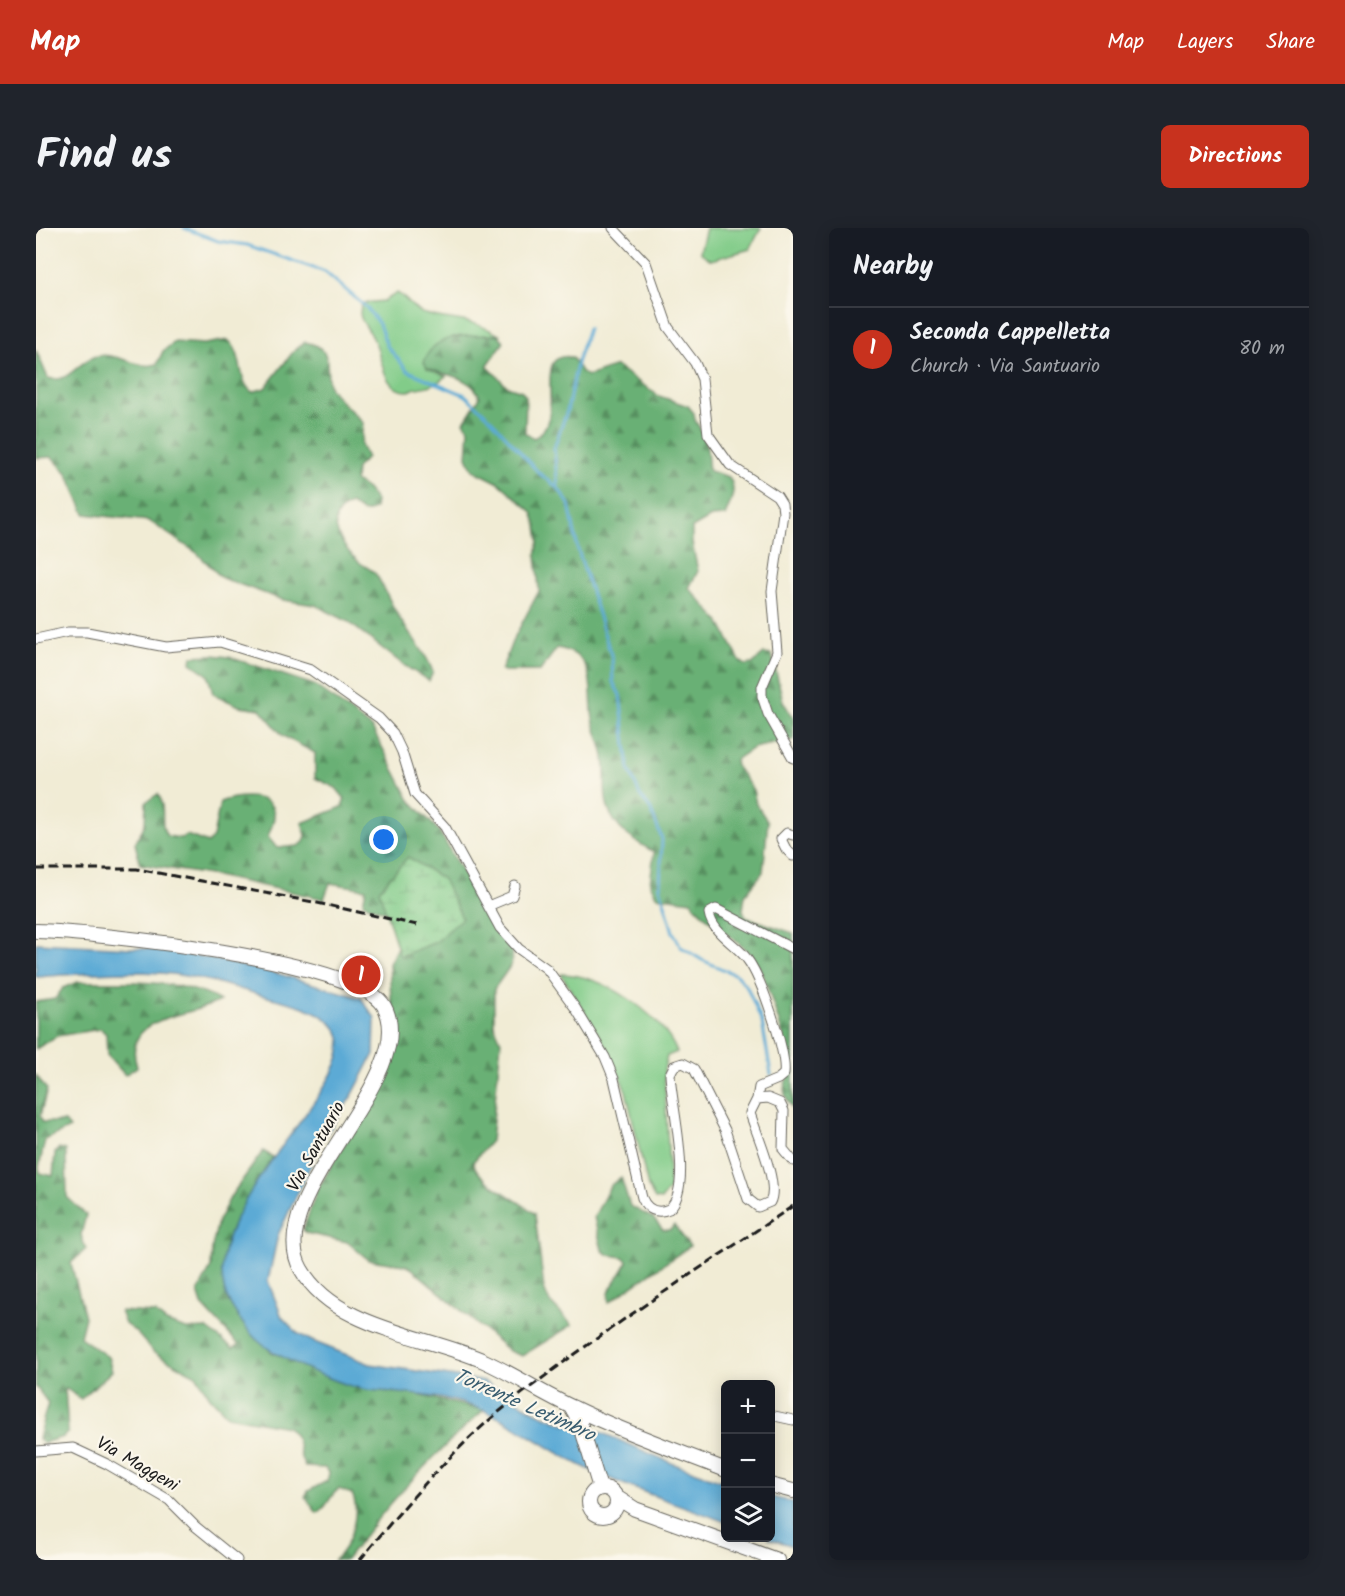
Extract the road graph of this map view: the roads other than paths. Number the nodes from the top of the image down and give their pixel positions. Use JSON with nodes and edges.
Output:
{"nodes":[{"id":1,"x":613,"y":228,"type":"edge"},
{"id":2,"x":36,"y":639,"type":"edge"},
{"id":3,"x":793,"y":758,"type":"edge"},
{"id":4,"x":793,"y":835,"type":"edge"},
{"id":5,"x":793,"y":856,"type":"edge"},
{"id":6,"x":515,"y":886,"type":"dead end"},
{"id":7,"x":488,"y":906,"type":"junction"},
{"id":8,"x":36,"y":931,"type":"edge"},
{"id":9,"x":793,"y":948,"type":"edge"},
{"id":10,"x":757,"y":1099,"type":"junction"},
{"id":11,"x":793,"y":1161,"type":"edge"},
{"id":12,"x":571,"y":1407,"type":"junction"},
{"id":13,"x":775,"y":1416,"type":"edge"},
{"id":14,"x":793,"y":1419,"type":"edge"},
{"id":15,"x":36,"y":1451,"type":"edge"},
{"id":16,"x":721,"y":1468,"type":"edge"},
{"id":17,"x":597,"y":1481,"type":"junction"},
{"id":18,"x":775,"y":1486,"type":"edge"},
{"id":19,"x":793,"y":1491,"type":"edge"},
{"id":20,"x":616,"y":1497,"type":"junction"},
{"id":21,"x":635,"y":1509,"type":"junction"},
{"id":22,"x":613,"y":1512,"type":"junction"},
{"id":23,"x":237,"y":1560,"type":"edge"},
{"id":24,"x":777,"y":1560,"type":"edge"}],
"edges":[{"from":1,"to":3,"type":"street"},
{"from":2,"to":7,"type":"street"},
{"from":4,"to":5,"type":"street"},
{"from":6,"to":7,"type":"street"},
{"from":7,"to":10,"type":"street"},
{"from":8,"to":12,"type":"main road","name":"Via Santuario"},
{"from":9,"to":10,"type":"street"},
{"from":10,"to":11,"type":"street"},
{"from":12,"to":16,"type":"main road","name":"Via Santuario"},
{"from":12,"to":17,"type":"main road"},
{"from":13,"to":14,"type":"street"},
{"from":15,"to":23,"type":"street","name":"Via Maggeni"},
{"from":17,"to":20,"type":"main road"},
{"from":17,"to":22,"type":"main road"},
{"from":18,"to":19,"type":"main road"},
{"from":20,"to":21,"type":"main road"},
{"from":20,"to":22,"type":"main road"},
{"from":21,"to":22,"type":"main road"},
{"from":21,"to":24,"type":"main road"}]}
